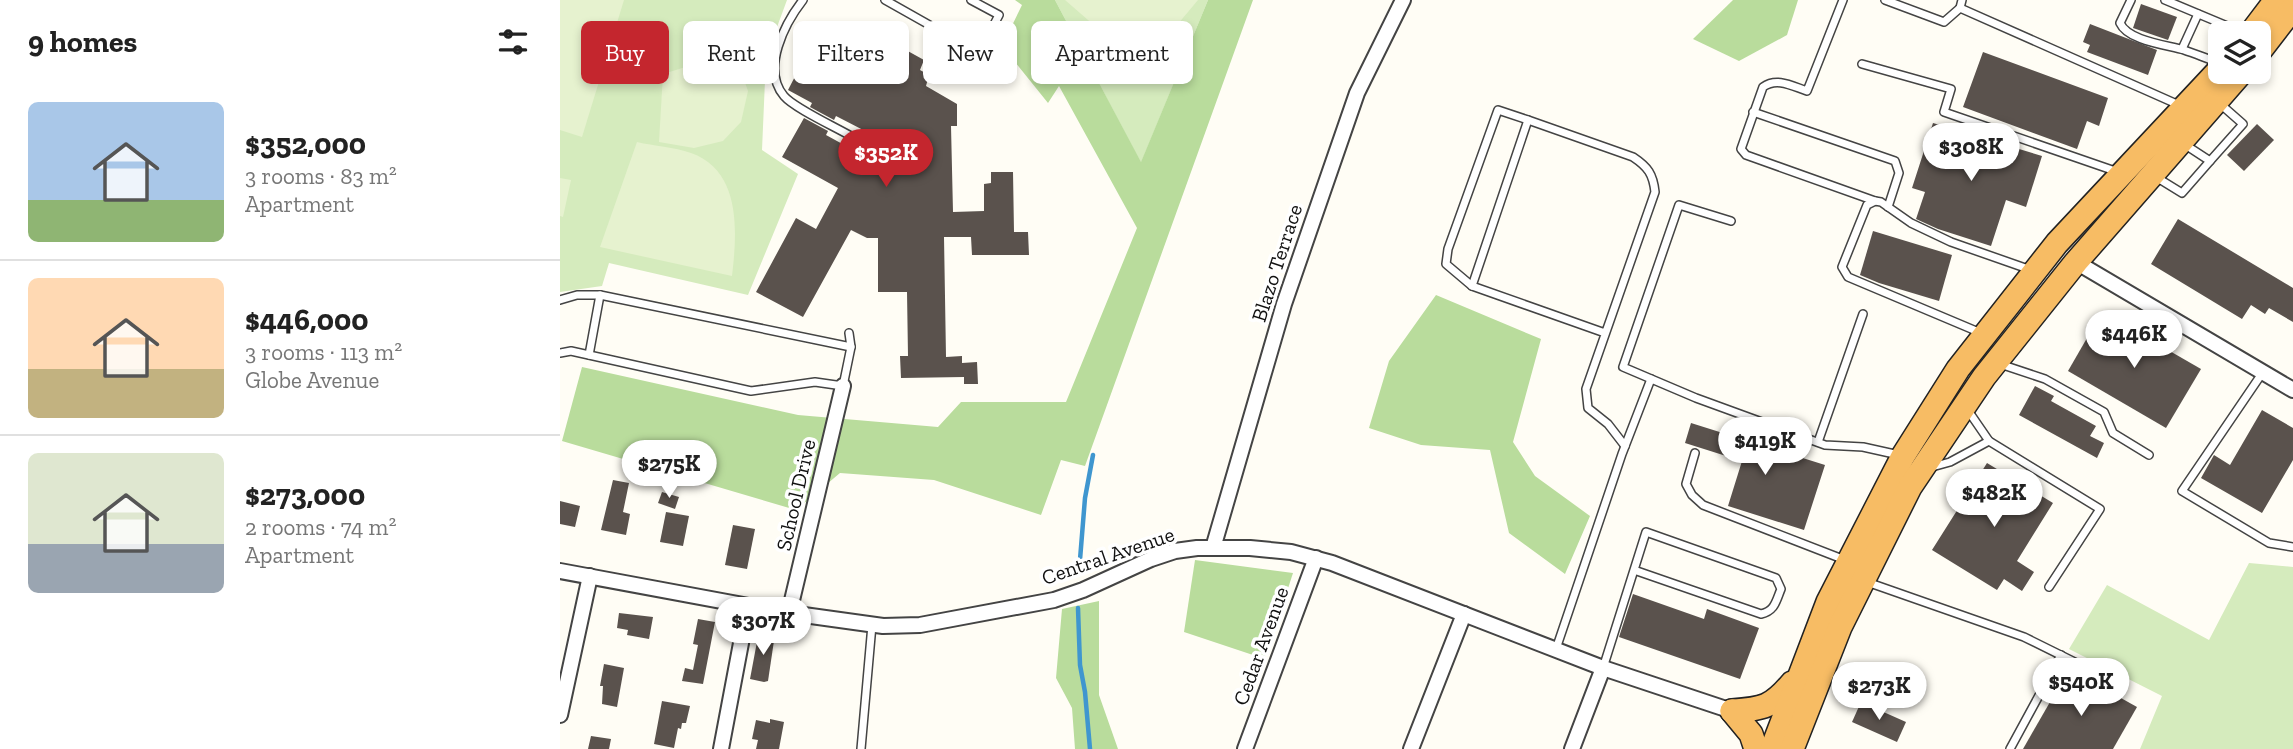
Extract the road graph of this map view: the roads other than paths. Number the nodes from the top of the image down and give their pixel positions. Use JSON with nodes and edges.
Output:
{"nodes":[{"id":1,"x":803,"y":0,"type":"edge"},
{"id":2,"x":885,"y":0,"type":"edge"},
{"id":3,"x":971,"y":0,"type":"edge"},
{"id":4,"x":1403,"y":0,"type":"edge"},
{"id":5,"x":1843,"y":0,"type":"edge"},
{"id":6,"x":1885,"y":0,"type":"edge"},
{"id":7,"x":2131,"y":0,"type":"edge"},
{"id":8,"x":2165,"y":0,"type":"edge"},
{"id":9,"x":2276,"y":0,"type":"edge"},
{"id":10,"x":1961,"y":4,"type":"edge"},
{"id":11,"x":2293,"y":8,"type":"edge"},
{"id":12,"x":2198,"y":14,"type":"junction"},
{"id":13,"x":2215,"y":21,"type":"edge"},
{"id":14,"x":2260,"y":21,"type":"edge"},
{"id":15,"x":2271,"y":36,"type":"edge"},
{"id":16,"x":2182,"y":49,"type":"junction"},
{"id":17,"x":2208,"y":60,"type":"edge"},
{"id":18,"x":1862,"y":64,"type":"dead end"},
{"id":19,"x":2208,"y":80,"type":"edge"},
{"id":20,"x":2232,"y":84,"type":"edge"},
{"id":21,"x":2217,"y":101,"type":"junction"},
{"id":22,"x":2184,"y":107,"type":"junction"},
{"id":23,"x":1753,"y":112,"type":"junction"},
{"id":24,"x":1528,"y":120,"type":"junction"},
{"id":25,"x":856,"y":139,"type":"dead end"},
{"id":26,"x":2181,"y":142,"type":"junction"},
{"id":27,"x":2210,"y":161,"type":"junction"},
{"id":28,"x":2122,"y":173,"type":"junction"},
{"id":29,"x":2152,"y":174,"type":"junction"},
{"id":30,"x":1875,"y":201,"type":"junction"},
{"id":31,"x":1888,"y":207,"type":"junction"},
{"id":32,"x":1731,"y":221,"type":"dead end"},
{"id":33,"x":2076,"y":262,"type":"junction"},
{"id":34,"x":2035,"y":271,"type":"junction"},
{"id":35,"x":1472,"y":286,"type":"junction"},
{"id":36,"x":600,"y":295,"type":"junction"},
{"id":37,"x":560,"y":300,"type":"edge"},
{"id":38,"x":1863,"y":314,"type":"dead end"},
{"id":39,"x":849,"y":333,"type":"dead end"},
{"id":40,"x":1605,"y":333,"type":"junction"},
{"id":41,"x":1985,"y":335,"type":"junction"},
{"id":42,"x":851,"y":347,"type":"junction"},
{"id":43,"x":560,"y":352,"type":"edge"},
{"id":44,"x":589,"y":355,"type":"junction"},
{"id":45,"x":1996,"y":362,"type":"junction"},
{"id":46,"x":2263,"y":372,"type":"junction"},
{"id":47,"x":1651,"y":379,"type":"junction"},
{"id":48,"x":843,"y":386,"type":"junction"},
{"id":49,"x":2293,"y":390,"type":"edge"},
{"id":50,"x":1965,"y":406,"type":"junction"},
{"id":51,"x":1989,"y":441,"type":"junction"},
{"id":52,"x":1818,"y":442,"type":"junction"},
{"id":53,"x":1625,"y":446,"type":"junction"},
{"id":54,"x":1695,"y":453,"type":"dead end"},
{"id":55,"x":2149,"y":455,"type":"dead end"},
{"id":56,"x":1912,"y":463,"type":"junction"},
{"id":57,"x":2293,"y":547,"type":"edge"},
{"id":58,"x":1213,"y":548,"type":"junction"},
{"id":59,"x":1316,"y":558,"type":"junction"},
{"id":60,"x":1849,"y":562,"type":"junction"},
{"id":61,"x":1634,"y":570,"type":"junction"},
{"id":62,"x":560,"y":571,"type":"edge"},
{"id":63,"x":590,"y":576,"type":"junction"},
{"id":64,"x":1863,"y":580,"type":"junction"},
{"id":65,"x":2049,"y":587,"type":"dead end"},
{"id":66,"x":748,"y":606,"type":"junction"},
{"id":67,"x":789,"y":613,"type":"junction"},
{"id":68,"x":1464,"y":614,"type":"junction"},
{"id":69,"x":872,"y":625,"type":"junction"},
{"id":70,"x":1556,"y":649,"type":"junction"},
{"id":71,"x":2062,"y":655,"type":"junction"},
{"id":72,"x":1603,"y":668,"type":"junction"},
{"id":73,"x":1800,"y":674,"type":"junction"},
{"id":74,"x":2123,"y":685,"type":"dead end"},
{"id":75,"x":1732,"y":711,"type":"junction"},
{"id":76,"x":560,"y":715,"type":"edge"},
{"id":77,"x":721,"y":749,"type":"edge"},
{"id":78,"x":861,"y":749,"type":"edge"},
{"id":79,"x":1245,"y":749,"type":"edge"},
{"id":80,"x":1411,"y":749,"type":"edge"},
{"id":81,"x":1572,"y":749,"type":"edge"},
{"id":82,"x":1756,"y":749,"type":"edge"},
{"id":83,"x":1772,"y":749,"type":"edge"},
{"id":84,"x":1792,"y":749,"type":"edge"},
{"id":85,"x":2011,"y":749,"type":"edge"}],
"edges":[{"from":1,"to":25,"type":"lane"},
{"from":2,"to":3,"type":"lane"},
{"from":4,"to":58,"type":"street","name":"Blazo Terrace"},
{"from":5,"to":23,"type":"lane"},
{"from":6,"to":10,"type":"lane"},
{"from":7,"to":16,"type":"lane"},
{"from":8,"to":12,"type":"lane"},
{"from":9,"to":14,"type":"highway"},
{"from":10,"to":22,"type":"lane"},
{"from":11,"to":15,"type":"highway"},
{"from":12,"to":13,"type":"lane"},
{"from":12,"to":16,"type":"lane"},
{"from":16,"to":17,"type":"lane"},
{"from":18,"to":28,"type":"lane"},
{"from":19,"to":22,"type":"highway"},
{"from":20,"to":21,"type":"highway"},
{"from":21,"to":26,"type":"highway"},
{"from":21,"to":27,"type":"lane"},
{"from":22,"to":28,"type":"highway"},
{"from":23,"to":30,"type":"lane"},
{"from":23,"to":31,"type":"lane"},
{"from":24,"to":35,"type":"lane"},
{"from":24,"to":35,"type":"lane"},
{"from":24,"to":40,"type":"lane"},
{"from":26,"to":27,"type":"lane"},
{"from":26,"to":29,"type":"highway"},
{"from":27,"to":29,"type":"lane"},
{"from":28,"to":34,"type":"highway"},
{"from":29,"to":33,"type":"highway"},
{"from":30,"to":31,"type":"lane"},
{"from":30,"to":41,"type":"lane"},
{"from":31,"to":34,"type":"lane"},
{"from":32,"to":47,"type":"lane"},
{"from":33,"to":45,"type":"highway"},
{"from":33,"to":46,"type":"street"},
{"from":34,"to":41,"type":"highway"},
{"from":35,"to":40,"type":"lane"},
{"from":36,"to":37,"type":"lane"},
{"from":36,"to":42,"type":"lane"},
{"from":36,"to":44,"type":"lane"},
{"from":38,"to":52,"type":"lane"},
{"from":39,"to":42,"type":"lane"},
{"from":40,"to":53,"type":"lane"},
{"from":41,"to":56,"type":"highway"},
{"from":42,"to":48,"type":"lane"},
{"from":43,"to":44,"type":"lane"},
{"from":44,"to":48,"type":"lane"},
{"from":45,"to":50,"type":"highway"},
{"from":45,"to":55,"type":"lane"},
{"from":46,"to":49,"type":"street"},
{"from":46,"to":57,"type":"lane"},
{"from":47,"to":52,"type":"lane"},
{"from":47,"to":53,"type":"lane"},
{"from":48,"to":67,"type":"street","name":"School Drive"},
{"from":50,"to":51,"type":"lane"},
{"from":50,"to":56,"type":"highway"},
{"from":51,"to":56,"type":"lane"},
{"from":51,"to":65,"type":"lane"},
{"from":52,"to":56,"type":"lane"},
{"from":53,"to":70,"type":"lane"},
{"from":54,"to":60,"type":"lane"},
{"from":56,"to":60,"type":"highway"},
{"from":56,"to":64,"type":"highway"},
{"from":58,"to":59,"type":"street","name":"Central Avenue"},
{"from":58,"to":69,"type":"street","name":"Central Avenue"},
{"from":59,"to":68,"type":"street","name":"Central Avenue"},
{"from":59,"to":79,"type":"street","name":"Cedar Avenue"},
{"from":60,"to":73,"type":"highway"},
{"from":61,"to":61,"type":"lane"},
{"from":61,"to":72,"type":"lane"},
{"from":62,"to":63,"type":"street","name":"Central Avenue"},
{"from":63,"to":66,"type":"street","name":"Central Avenue"},
{"from":63,"to":76,"type":"street"},
{"from":64,"to":71,"type":"lane"},
{"from":64,"to":84,"type":"highway"},
{"from":66,"to":67,"type":"street","name":"Central Avenue"},
{"from":66,"to":77,"type":"street"},
{"from":67,"to":69,"type":"street","name":"Central Avenue"},
{"from":68,"to":70,"type":"street","name":"Central Avenue"},
{"from":68,"to":80,"type":"street"},
{"from":69,"to":78,"type":"lane"},
{"from":70,"to":72,"type":"street","name":"Central Avenue"},
{"from":71,"to":74,"type":"lane"},
{"from":71,"to":85,"type":"lane"},
{"from":72,"to":75,"type":"street","name":"Central Avenue"},
{"from":72,"to":81,"type":"street"},
{"from":73,"to":75,"type":"highway"},
{"from":73,"to":83,"type":"highway"},
{"from":75,"to":82,"type":"highway"}]}
